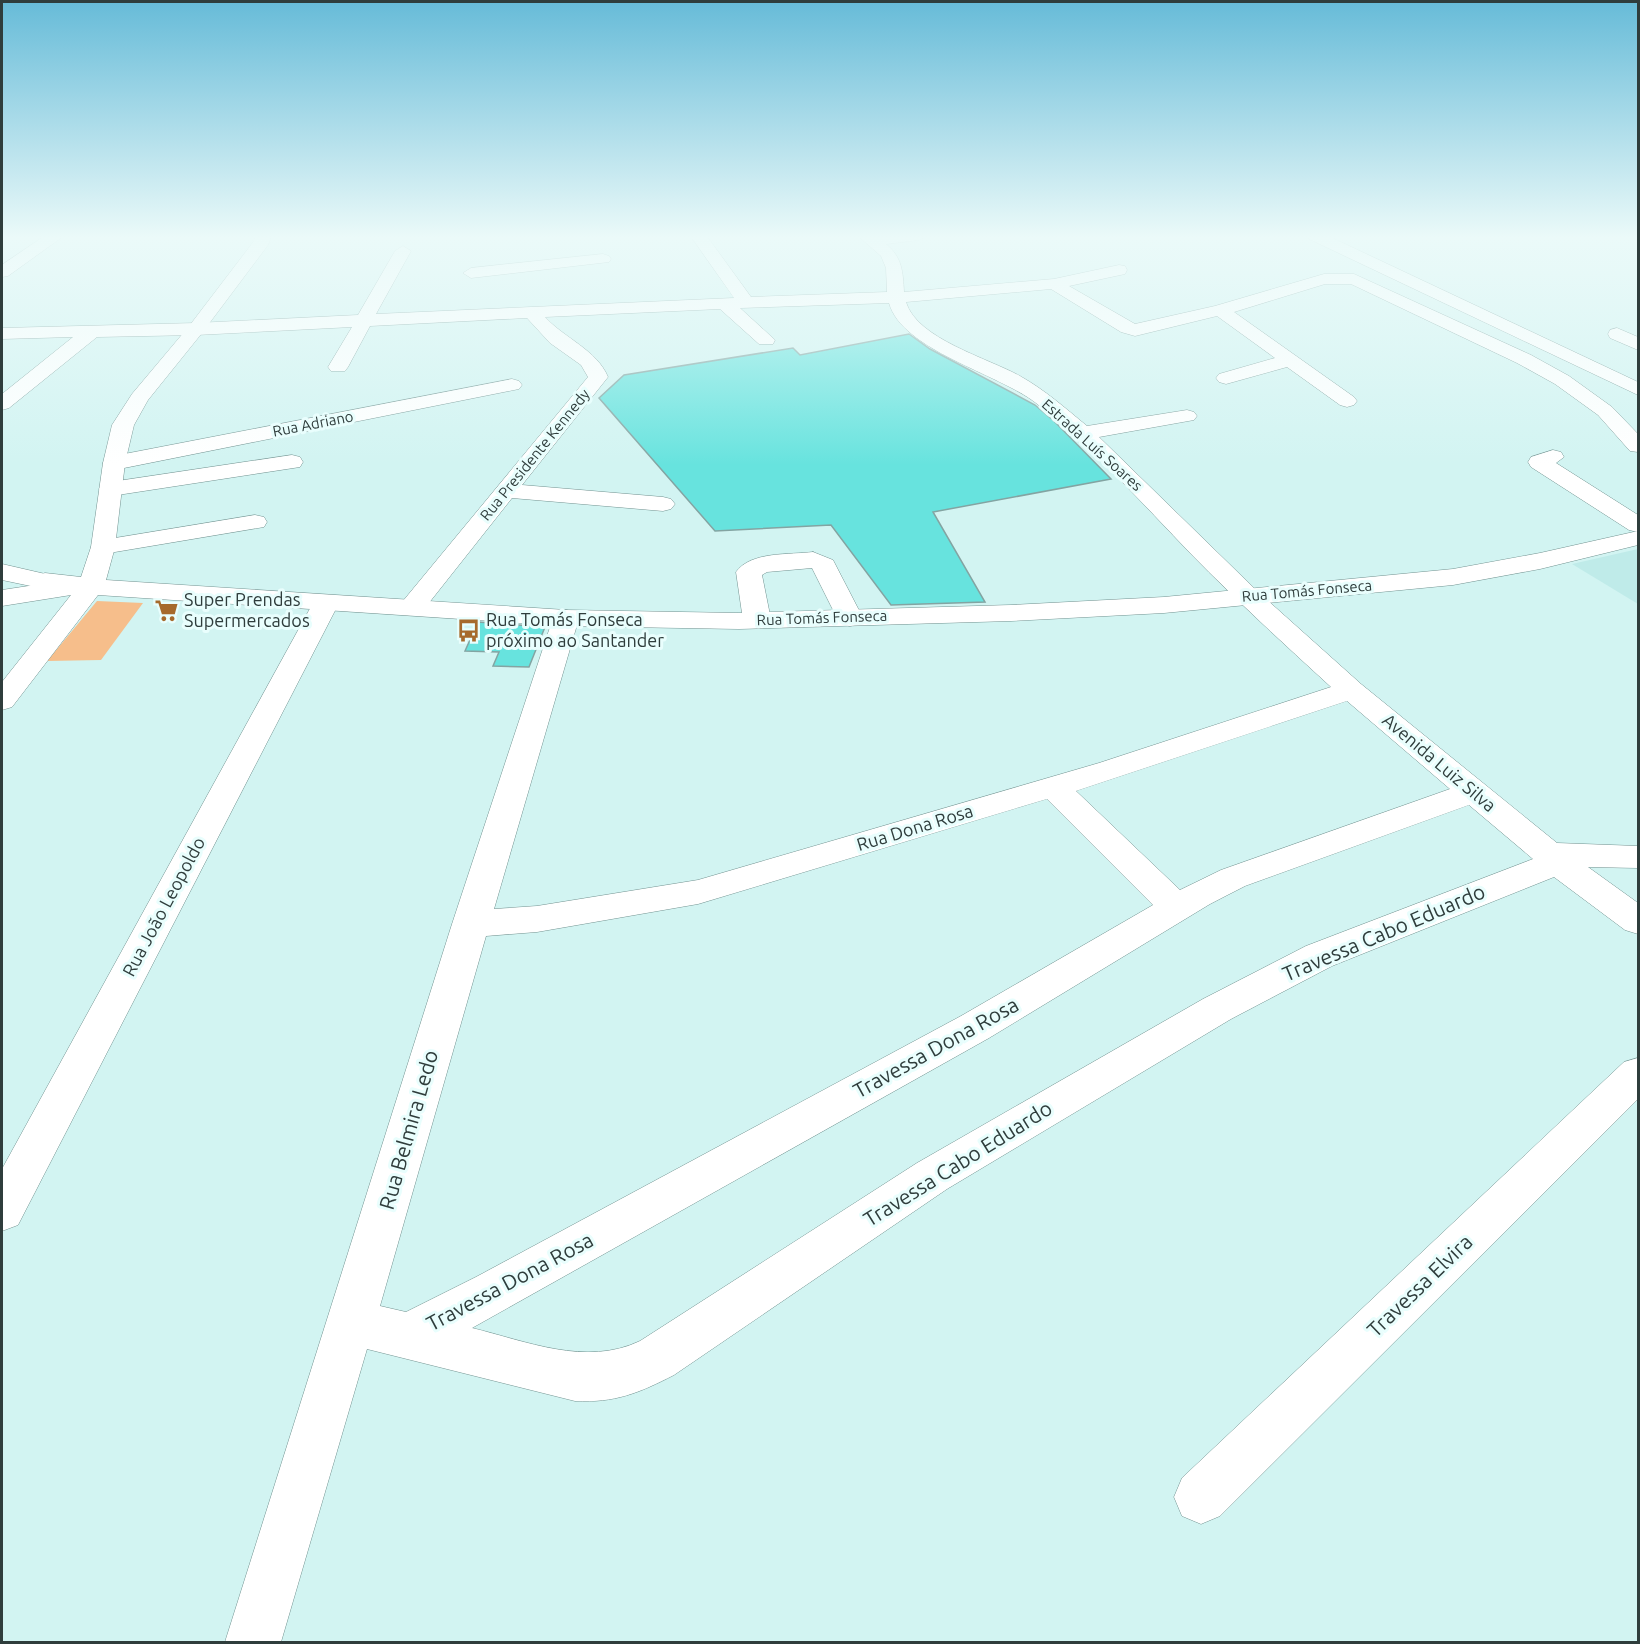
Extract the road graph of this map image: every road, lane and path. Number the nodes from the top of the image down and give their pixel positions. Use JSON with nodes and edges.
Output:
{"nodes":[{"id":1,"x":209,"y":312,"type":"edge"},
{"id":2,"x":370,"y":312,"type":"edge"},
{"id":3,"x":516,"y":312,"type":"edge"},
{"id":4,"x":532,"y":312,"type":"edge"},
{"id":5,"x":734,"y":312,"type":"edge"},
{"id":6,"x":901,"y":312,"type":"edge"},
{"id":7,"x":1100,"y":312,"type":"edge"},
{"id":8,"x":1213,"y":312,"type":"edge"},
{"id":9,"x":1222,"y":312,"type":"edge"},
{"id":10,"x":1426,"y":312,"type":"edge"},
{"id":11,"x":1475,"y":312,"type":"edge"},
{"id":12,"x":1510,"y":312,"type":"edge"},
{"id":13,"x":366,"y":319,"type":"junction"},
{"id":14,"x":196,"y":329,"type":"junction"},
{"id":15,"x":91,"y":332,"type":"junction"},
{"id":16,"x":2,"y":333,"type":"edge"},
{"id":17,"x":1617,"y":334,"type":"dead end"},
{"id":18,"x":766,"y":340,"type":"dead end"},
{"id":19,"x":1638,"y":344,"type":"edge"},
{"id":20,"x":1289,"y":360,"type":"junction"},
{"id":21,"x":338,"y":367,"type":"dead end"},
{"id":22,"x":1638,"y":370,"type":"edge"},
{"id":23,"x":1226,"y":378,"type":"dead end"},
{"id":24,"x":512,"y":385,"type":"dead end"},
{"id":25,"x":1638,"y":388,"type":"edge"},
{"id":26,"x":1347,"y":401,"type":"dead end"},
{"id":27,"x":2,"y":404,"type":"edge"},
{"id":28,"x":1187,"y":416,"type":"dead end"},
{"id":29,"x":1084,"y":433,"type":"junction"},
{"id":30,"x":1638,"y":446,"type":"edge"},
{"id":31,"x":1553,"y":457,"type":"dead end"},
{"id":32,"x":292,"y":462,"type":"dead end"},
{"id":33,"x":114,"y":463,"type":"junction"},
{"id":34,"x":111,"y":489,"type":"junction"},
{"id":35,"x":507,"y":491,"type":"junction"},
{"id":36,"x":663,"y":504,"type":"dead end"},
{"id":37,"x":255,"y":522,"type":"dead end"},
{"id":38,"x":1638,"y":525,"type":"edge"},
{"id":39,"x":1638,"y":538,"type":"edge"},
{"id":40,"x":104,"y":547,"type":"junction"},
{"id":41,"x":2,"y":572,"type":"edge"},
{"id":42,"x":45,"y":581,"type":"junction"},
{"id":43,"x":83,"y":586,"type":"junction"},
{"id":44,"x":12,"y":596,"type":"edge"},
{"id":45,"x":1246,"y":596,"type":"junction"},
{"id":46,"x":326,"y":603,"type":"junction"},
{"id":47,"x":412,"y":607,"type":"junction"},
{"id":48,"x":566,"y":618,"type":"junction"},
{"id":49,"x":850,"y":618,"type":"junction"},
{"id":50,"x":757,"y":620,"type":"junction"},
{"id":51,"x":1351,"y":690,"type":"junction"},
{"id":52,"x":2,"y":701,"type":"edge"},
{"id":53,"x":1053,"y":787,"type":"junction"},
{"id":54,"x":1474,"y":792,"type":"junction"},
{"id":55,"x":1638,"y":857,"type":"edge"},
{"id":56,"x":1553,"y":858,"type":"junction"},
{"id":57,"x":1176,"y":907,"type":"junction"},
{"id":58,"x":1638,"y":921,"type":"edge"},
{"id":59,"x":470,"y":924,"type":"junction"},
{"id":60,"x":1638,"y":1074,"type":"edge"},
{"id":61,"x":2,"y":1211,"type":"edge"},
{"id":62,"x":352,"y":1322,"type":"junction"},
{"id":63,"x":411,"y":1335,"type":"junction"},
{"id":64,"x":1201,"y":1497,"type":"dead end"},
{"id":65,"x":253,"y":1642,"type":"edge"}],
"edges":[{"from":1,"to":14,"type":"main road"},
{"from":2,"to":13,"type":"main road"},
{"from":3,"to":13,"type":"main road"},
{"from":4,"to":35,"type":"main road","name":"Rua Presidente Kennedy"},
{"from":5,"to":18,"type":"main road"},
{"from":6,"to":29,"type":"main road","name":"Estrada Luís Soares"},
{"from":7,"to":8,"type":"main road"},
{"from":9,"to":20,"type":"main road"},
{"from":10,"to":30,"type":"main road"},
{"from":11,"to":25,"type":"main road"},
{"from":12,"to":22,"type":"main road"},
{"from":13,"to":14,"type":"main road"},
{"from":13,"to":21,"type":"main road"},
{"from":14,"to":15,"type":"main road"},
{"from":14,"to":33,"type":"main road"},
{"from":15,"to":16,"type":"main road"},
{"from":15,"to":27,"type":"main road"},
{"from":17,"to":19,"type":"main road"},
{"from":20,"to":23,"type":"main road"},
{"from":20,"to":26,"type":"main road"},
{"from":24,"to":33,"type":"main road","name":"Rua Adriano"},
{"from":28,"to":29,"type":"main road"},
{"from":29,"to":45,"type":"main road","name":"Estrada Luís Soares"},
{"from":31,"to":38,"type":"main road"},
{"from":32,"to":34,"type":"main road"},
{"from":33,"to":34,"type":"main road"},
{"from":34,"to":40,"type":"main road"},
{"from":35,"to":36,"type":"main road"},
{"from":35,"to":47,"type":"main road","name":"Rua Presidente Kennedy"},
{"from":37,"to":40,"type":"main road"},
{"from":39,"to":45,"type":"main road","name":"Rua Tomás Fonseca"},
{"from":40,"to":42,"type":"main road"},
{"from":40,"to":43,"type":"main road"},
{"from":41,"to":42,"type":"main road","name":"Rua Tomás Fonseca"},
{"from":42,"to":43,"type":"main road","name":"Rua Tomás Fonseca"},
{"from":42,"to":44,"type":"main road"},
{"from":43,"to":44,"type":"main road"},
{"from":43,"to":46,"type":"main road","name":"Rua Tomás Fonseca"},
{"from":43,"to":52,"type":"main road"},
{"from":45,"to":49,"type":"main road","name":"Rua Tomás Fonseca"},
{"from":45,"to":51,"type":"main road","name":"Avenida Luiz Silva"},
{"from":46,"to":47,"type":"main road","name":"Rua Tomás Fonseca"},
{"from":46,"to":61,"type":"main road","name":"Rua João Leopoldo"},
{"from":47,"to":48,"type":"main road","name":"Rua Tomás Fonseca"},
{"from":48,"to":50,"type":"main road","name":"Rua Tomás Fonseca"},
{"from":48,"to":59,"type":"main road","name":"Rua Belmira Ledo"},
{"from":49,"to":50,"type":"main road","name":"Rua Tomás Fonseca"},
{"from":49,"to":50,"type":"main road"},
{"from":51,"to":53,"type":"main road","name":"Rua Dona Rosa"},
{"from":51,"to":54,"type":"main road","name":"Avenida Luiz Silva"},
{"from":53,"to":57,"type":"main road"},
{"from":53,"to":59,"type":"main road","name":"Rua Dona Rosa"},
{"from":54,"to":56,"type":"main road","name":"Avenida Luiz Silva"},
{"from":54,"to":57,"type":"main road","name":"Travessa Dona Rosa"},
{"from":55,"to":56,"type":"main road"},
{"from":56,"to":58,"type":"main road","name":"Avenida Luiz Silva"},
{"from":56,"to":63,"type":"main road","name":"Travessa Cabo Eduardo"},
{"from":57,"to":63,"type":"main road","name":"Travessa Dona Rosa"},
{"from":59,"to":62,"type":"main road","name":"Rua Belmira Ledo"},
{"from":60,"to":64,"type":"main road","name":"Travessa Elvira"},
{"from":62,"to":63,"type":"main road","name":"Travessa Cabo Eduardo"},
{"from":62,"to":65,"type":"main road","name":"Rua Belmira Ledo"}]}
